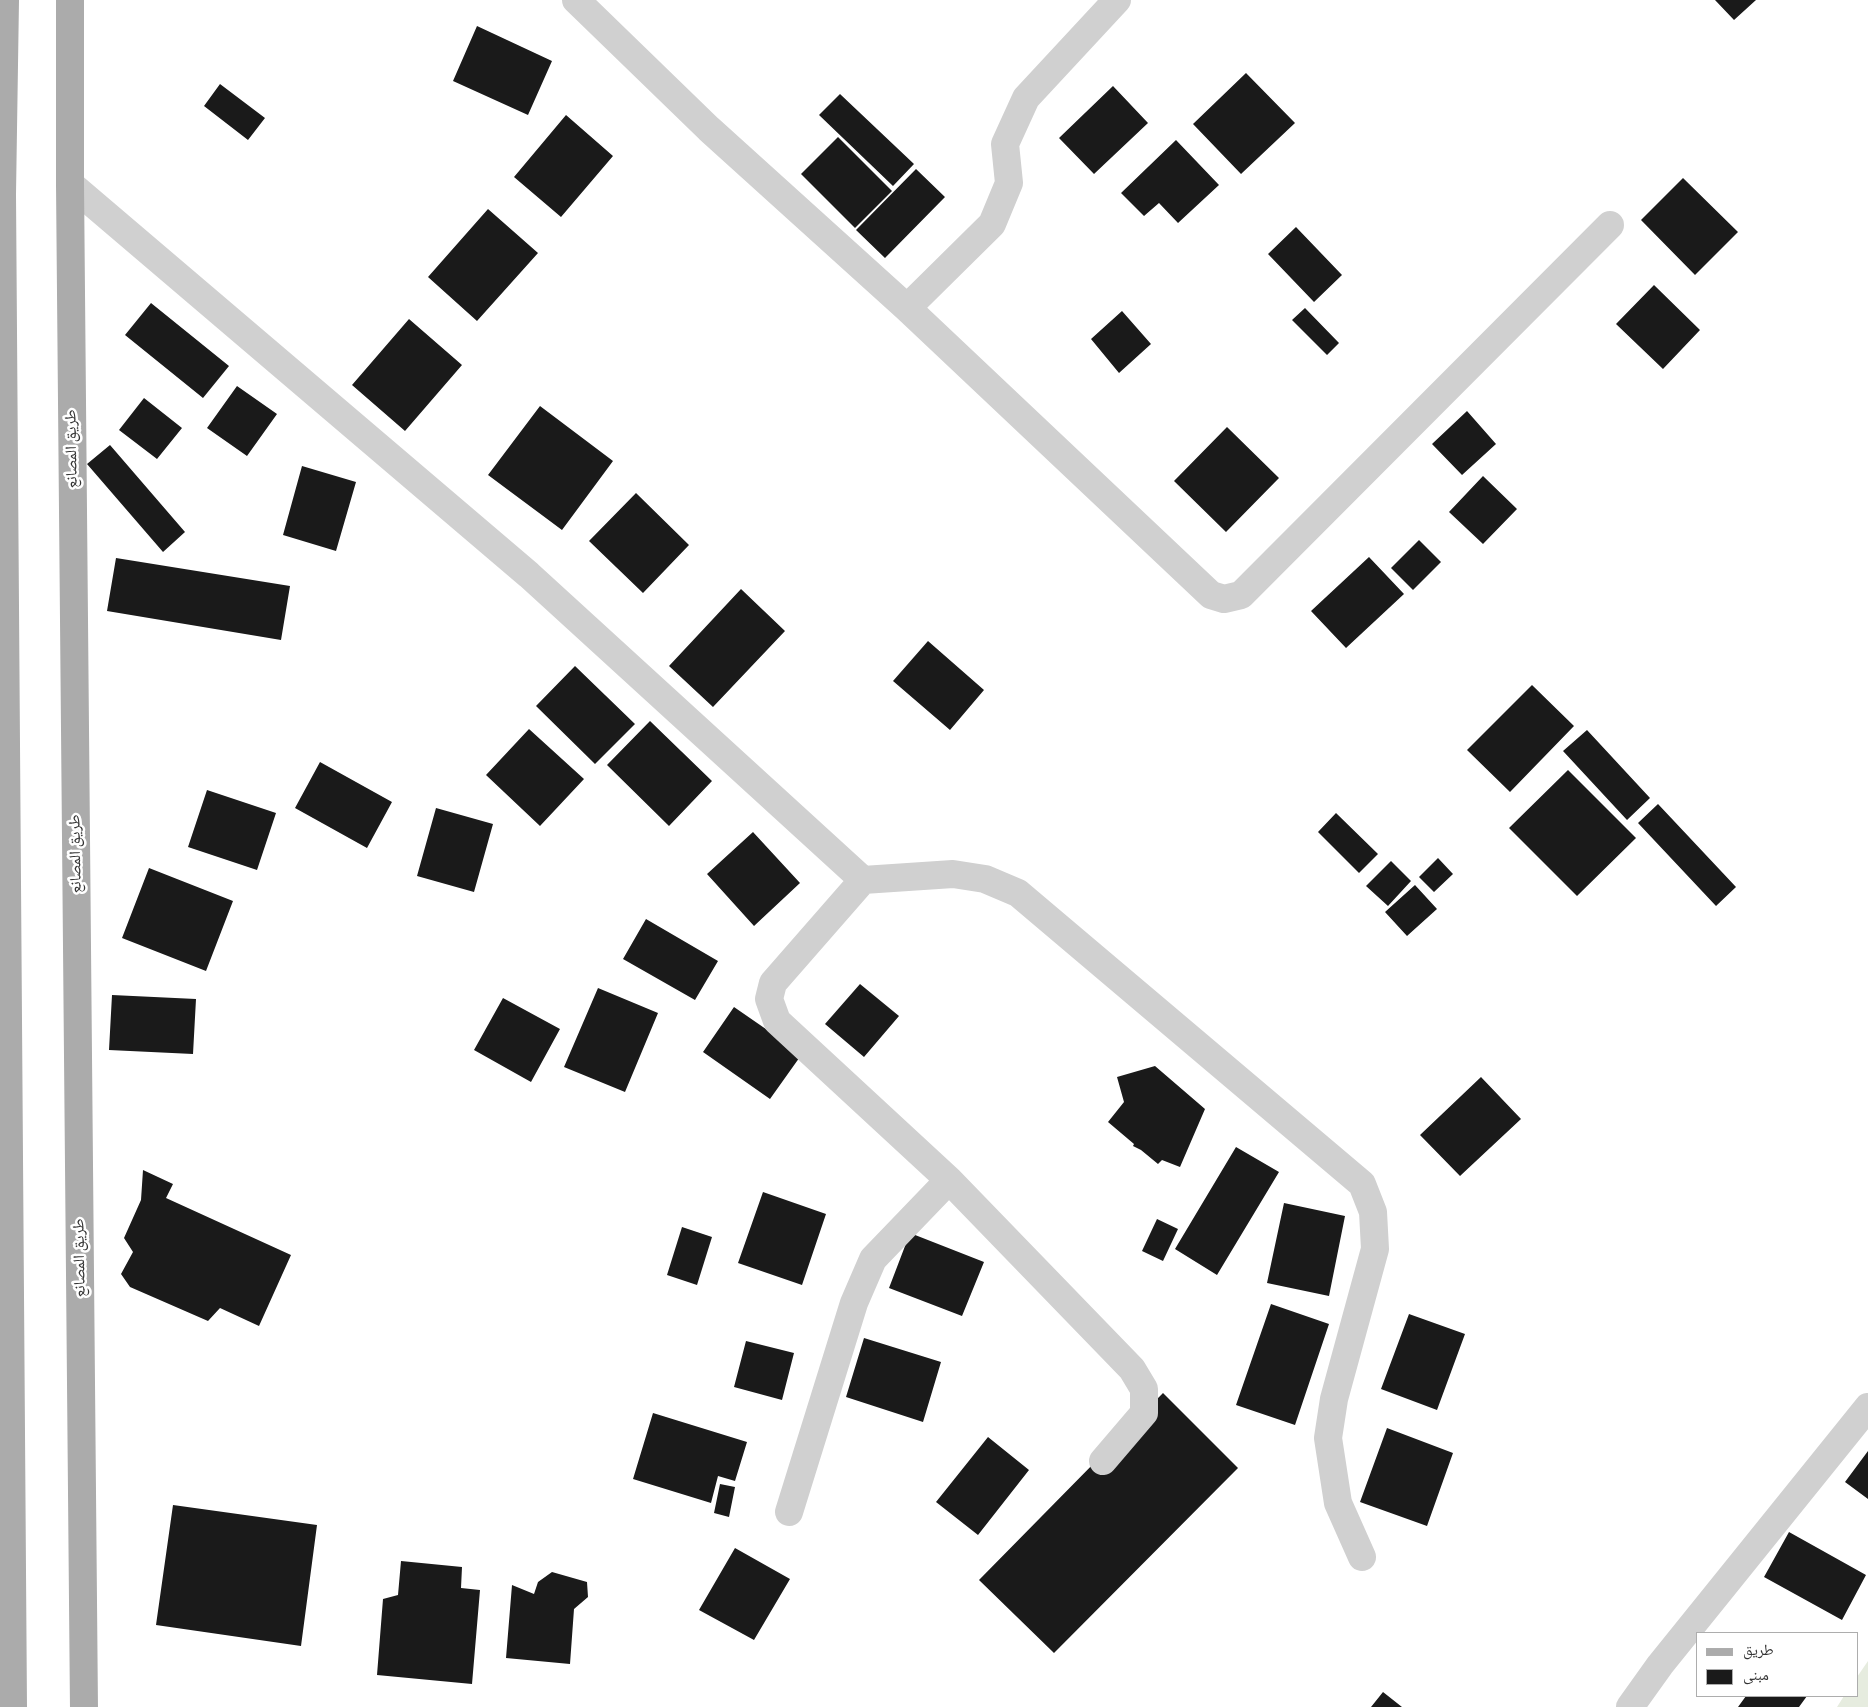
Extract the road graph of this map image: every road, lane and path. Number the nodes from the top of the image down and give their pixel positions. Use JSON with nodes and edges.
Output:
{"nodes":[{"id":1,"x":5,"y":0,"type":"edge"},
{"id":2,"x":70,"y":0,"type":"edge"},
{"id":3,"x":576,"y":0,"type":"edge"},
{"id":4,"x":1117,"y":0,"type":"edge"},
{"id":5,"x":70,"y":184,"type":"junction"},
{"id":6,"x":1,"y":194,"type":"edge"},
{"id":7,"x":1610,"y":226,"type":"dead end"},
{"id":8,"x":908,"y":308,"type":"junction"},
{"id":9,"x":863,"y":880,"type":"junction"},
{"id":10,"x":949,"y":1180,"type":"junction"},
{"id":11,"x":1868,"y":1407,"type":"edge"},
{"id":12,"x":1103,"y":1461,"type":"dead end"},
{"id":13,"x":789,"y":1512,"type":"dead end"},
{"id":14,"x":1362,"y":1557,"type":"dead end"},
{"id":15,"x":13,"y":1707,"type":"edge"},
{"id":16,"x":84,"y":1707,"type":"edge"},
{"id":17,"x":1630,"y":1707,"type":"edge"}],
"edges":[{"from":1,"to":6,"type":"main road"},
{"from":2,"to":5,"type":"main road","name":"طريق المصانع"},
{"from":3,"to":8,"type":"street"},
{"from":4,"to":8,"type":"street"},
{"from":5,"to":9,"type":"street"},
{"from":5,"to":16,"type":"main road","name":"طريق المصانع"},
{"from":6,"to":15,"type":"main road"},
{"from":7,"to":8,"type":"street"},
{"from":9,"to":10,"type":"street"},
{"from":9,"to":14,"type":"street"},
{"from":10,"to":12,"type":"street"},
{"from":10,"to":13,"type":"street"},
{"from":11,"to":17,"type":"street"}]}
